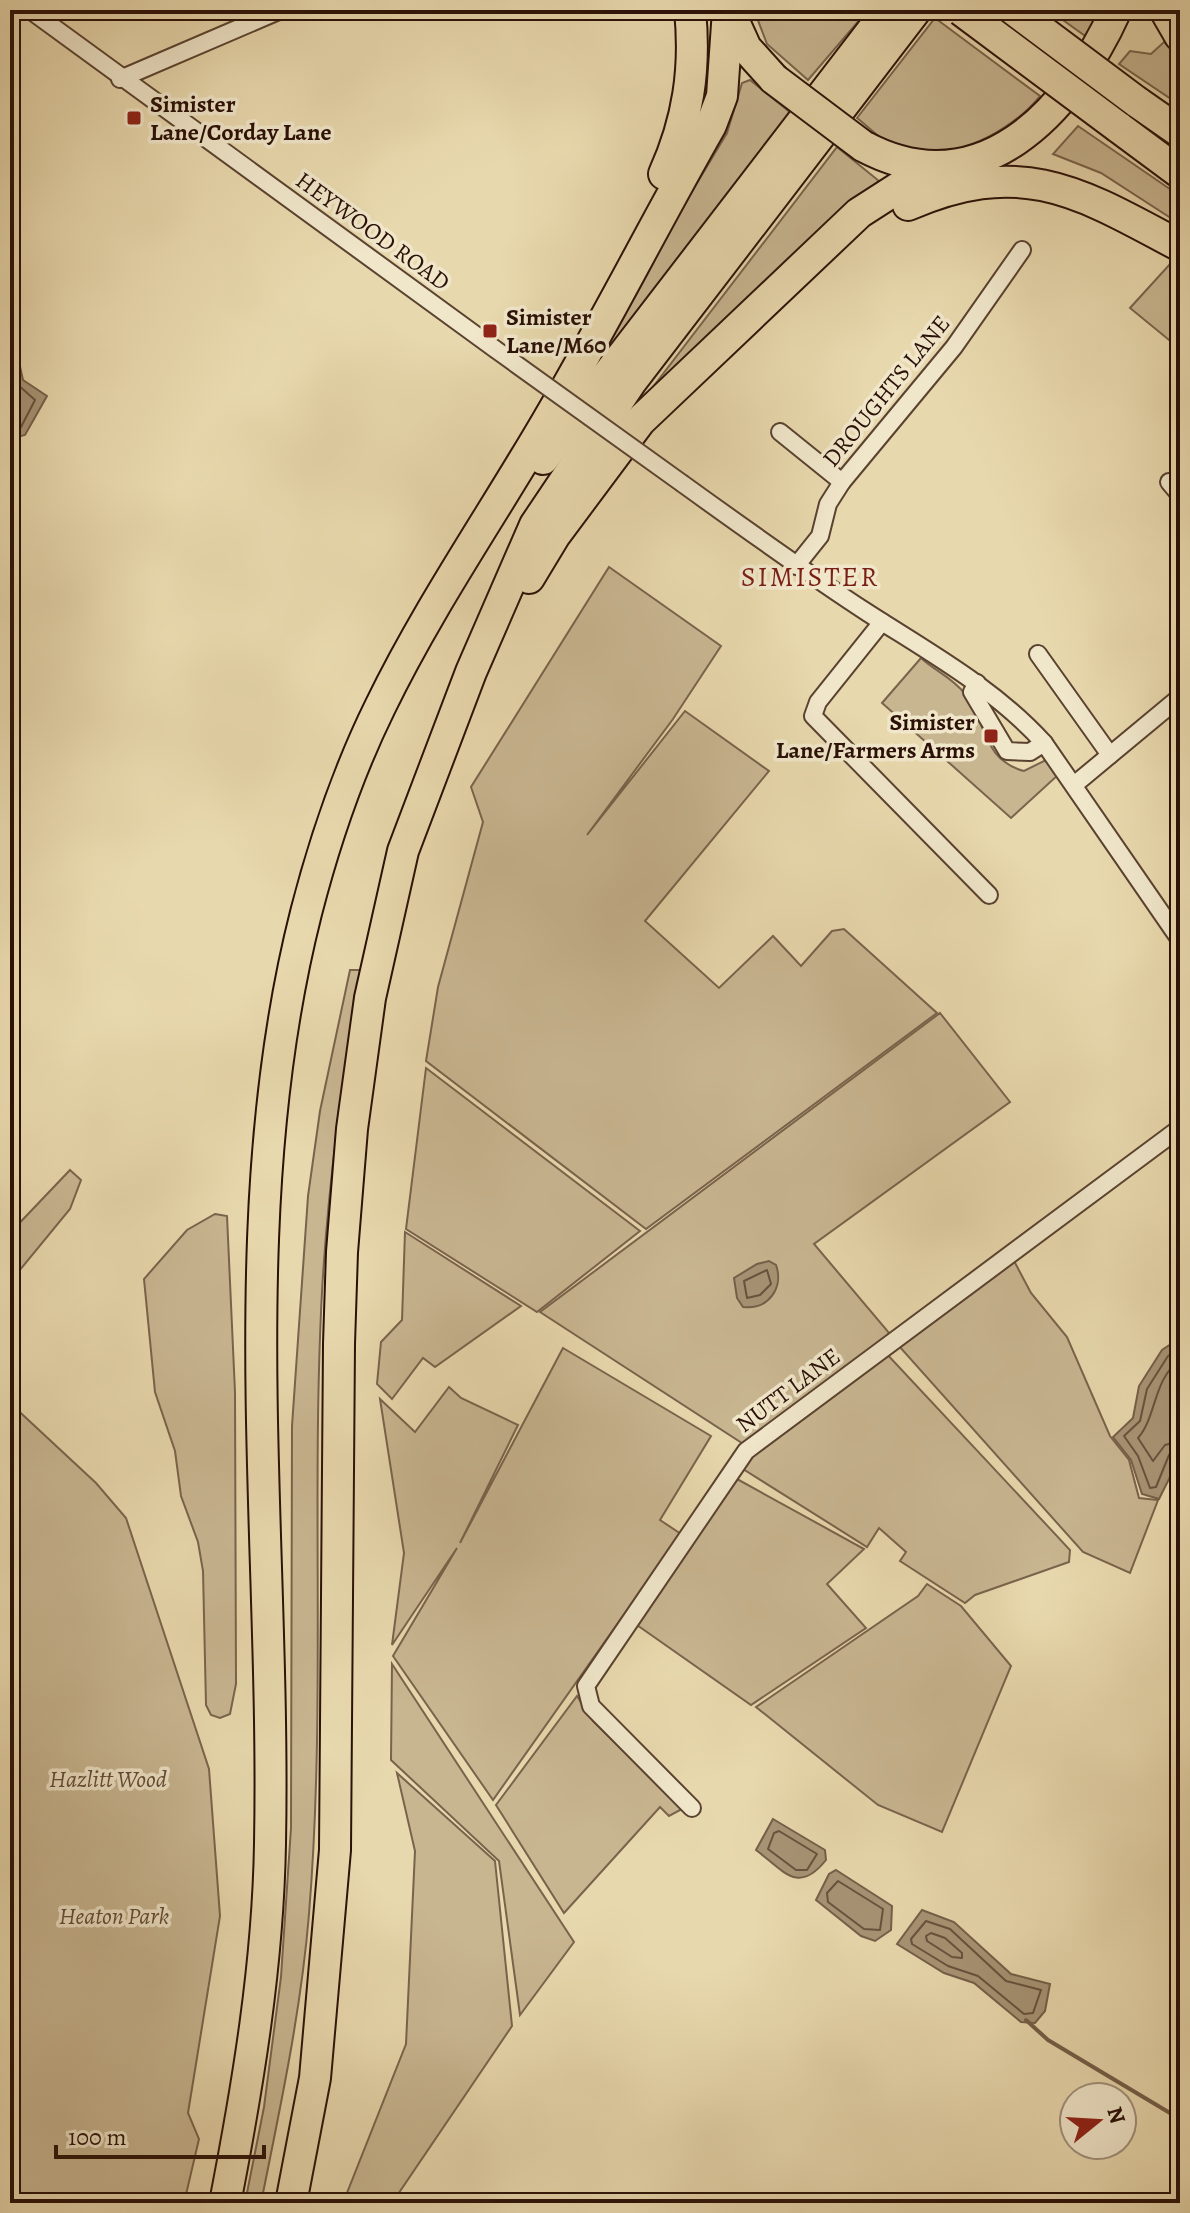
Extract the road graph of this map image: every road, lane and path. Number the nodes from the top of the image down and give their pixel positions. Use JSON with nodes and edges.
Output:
{"nodes":[{"id":1,"x":30,"y":10,"type":"edge"},
{"id":2,"x":281,"y":10,"type":"edge"},
{"id":3,"x":690,"y":10,"type":"edge"},
{"id":4,"x":728,"y":10,"type":"edge"},
{"id":5,"x":888,"y":10,"type":"edge"},
{"id":6,"x":916,"y":10,"type":"edge"},
{"id":7,"x":961,"y":10,"type":"edge"},
{"id":8,"x":1014,"y":10,"type":"edge"},
{"id":9,"x":1116,"y":10,"type":"edge"},
{"id":10,"x":1165,"y":10,"type":"edge"},
{"id":11,"x":1180,"y":36,"type":"edge"},
{"id":12,"x":120,"y":79,"type":"junction"},
{"id":13,"x":1180,"y":132,"type":"edge"},
{"id":14,"x":975,"y":163,"type":"junction"},
{"id":15,"x":944,"y":168,"type":"junction"},
{"id":16,"x":1180,"y":173,"type":"edge"},
{"id":17,"x":1180,"y":237,"type":"edge"},
{"id":18,"x":1180,"y":246,"type":"edge"},
{"id":19,"x":1022,"y":250,"type":"dead end"},
{"id":20,"x":697,"y":365,"type":"junction"},
{"id":21,"x":572,"y":376,"type":"junction"},
{"id":22,"x":780,"y":432,"type":"dead end"},
{"id":23,"x":842,"y":482,"type":"junction"},
{"id":24,"x":796,"y":566,"type":"junction"},
{"id":25,"x":446,"y":589,"type":"junction"},
{"id":26,"x":882,"y":622,"type":"junction"},
{"id":27,"x":1038,"y":654,"type":"dead end"},
{"id":28,"x":471,"y":672,"type":"junction"},
{"id":29,"x":977,"y":683,"type":"junction"},
{"id":30,"x":1180,"y":697,"type":"edge"},
{"id":31,"x":1044,"y":743,"type":"junction"},
{"id":32,"x":1110,"y":755,"type":"junction"},
{"id":33,"x":1074,"y":785,"type":"junction"},
{"id":34,"x":989,"y":895,"type":"dead end"},
{"id":35,"x":1180,"y":940,"type":"edge"},
{"id":36,"x":1180,"y":1128,"type":"edge"},
{"id":37,"x":692,"y":1808,"type":"dead end"},
{"id":38,"x":225,"y":2203,"type":"edge"},
{"id":39,"x":291,"y":2203,"type":"edge"}],
"edges":[{"from":1,"to":12,"type":"street","name":"HEYWOOD ROAD"},
{"from":2,"to":12,"type":"street"},
{"from":3,"to":21,"type":"highway"},
{"from":4,"to":15,"type":"highway","bridge":true},
{"from":4,"to":21,"type":"highway"},
{"from":5,"to":25,"type":"highway"},
{"from":6,"to":28,"type":"highway"},
{"from":7,"to":16,"type":"highway","bridge":true},
{"from":8,"to":13,"type":"highway","bridge":true},
{"from":9,"to":14,"type":"highway"},
{"from":10,"to":11,"type":"highway"},
{"from":12,"to":24,"type":"street","name":"HEYWOOD ROAD","bridge":true},
{"from":14,"to":15,"type":"highway"},
{"from":14,"to":17,"type":"highway"},
{"from":15,"to":20,"type":"highway"},
{"from":18,"to":20,"type":"highway"},
{"from":19,"to":23,"type":"street","name":"DROUGHTS LANE"},
{"from":20,"to":28,"type":"highway"},
{"from":21,"to":25,"type":"highway"},
{"from":22,"to":23,"type":"street"},
{"from":23,"to":24,"type":"street","name":"DROUGHTS LANE"},
{"from":24,"to":26,"type":"street","name":"HEYWOOD ROAD"},
{"from":25,"to":38,"type":"highway"},
{"from":26,"to":29,"type":"street","name":"HEYWOOD ROAD"},
{"from":26,"to":34,"type":"street"},
{"from":27,"to":32,"type":"street"},
{"from":28,"to":39,"type":"highway"},
{"from":29,"to":31,"type":"street","name":"HEYWOOD ROAD"},
{"from":29,"to":31,"type":"street"},
{"from":30,"to":32,"type":"street"},
{"from":31,"to":33,"type":"street","name":"HEYWOOD ROAD"},
{"from":32,"to":33,"type":"street"},
{"from":33,"to":35,"type":"street","name":"HEYWOOD ROAD"},
{"from":36,"to":37,"type":"street","name":"NUTT LANE"}]}
